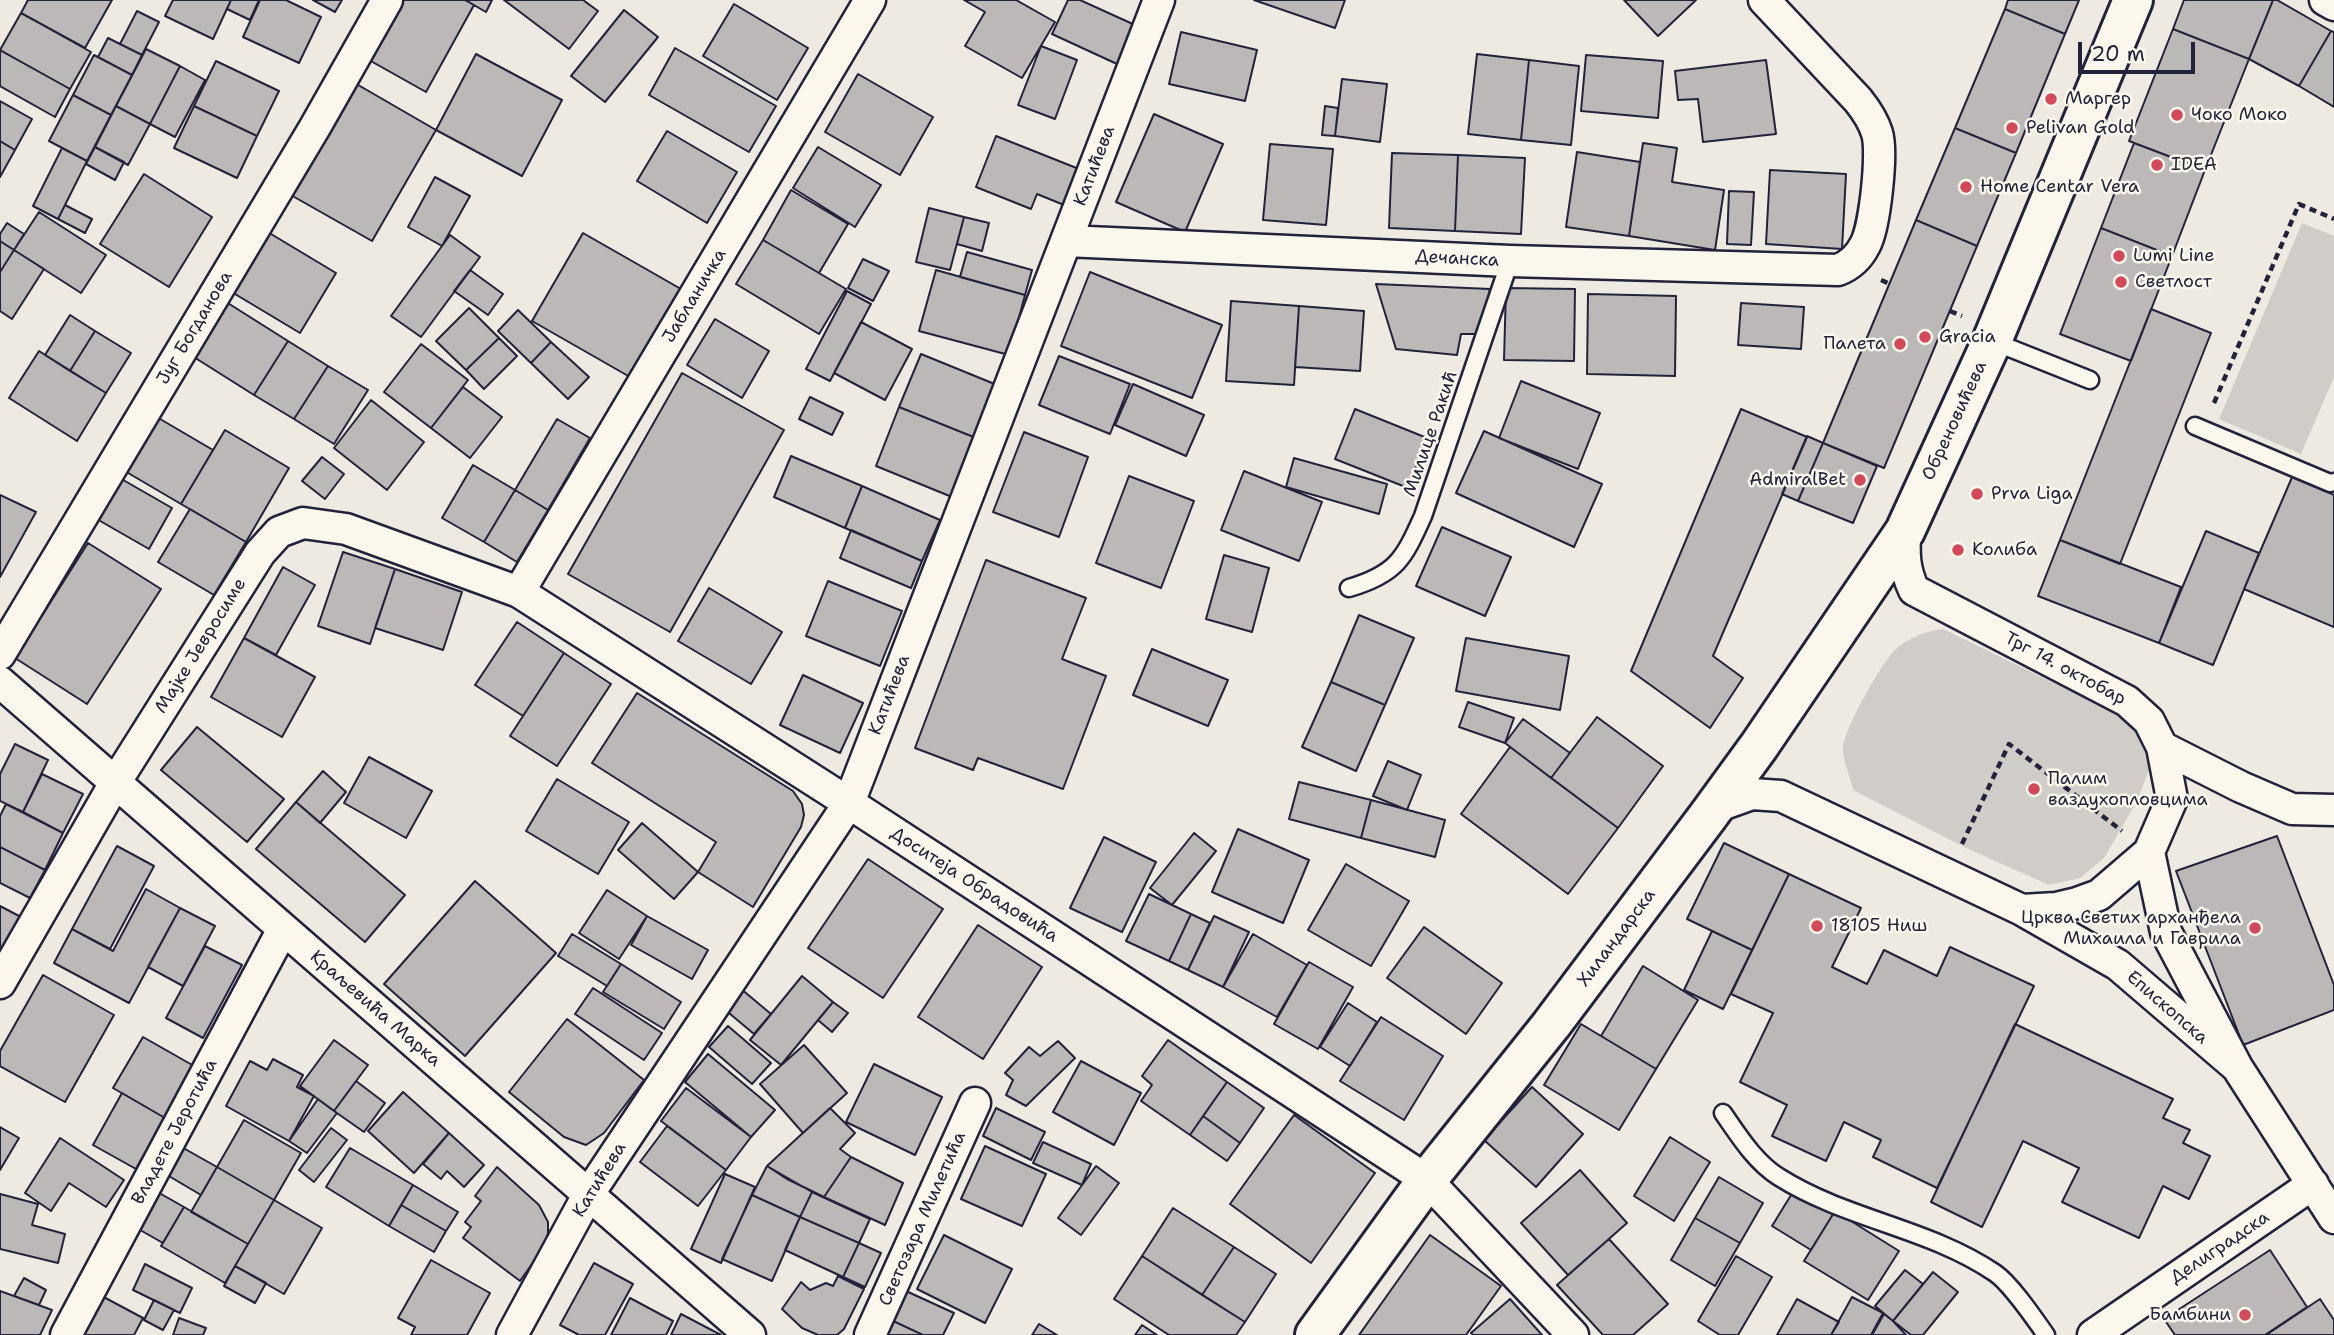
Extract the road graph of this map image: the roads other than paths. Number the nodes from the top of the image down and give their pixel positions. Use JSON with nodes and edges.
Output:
{"nodes":[{"id":1,"x":387,"y":0,"type":"edge"},
{"id":2,"x":870,"y":0,"type":"edge"},
{"id":3,"x":1159,"y":0,"type":"edge"},
{"id":4,"x":1764,"y":0,"type":"edge"},
{"id":5,"x":2133,"y":0,"type":"edge"},
{"id":6,"x":2325,"y":0,"type":"edge"},
{"id":7,"x":2334,"y":5,"type":"edge"},
{"id":8,"x":1066,"y":242,"type":"junction"},
{"id":9,"x":1510,"y":261,"type":"junction"},
{"id":10,"x":1992,"y":341,"type":"junction"},
{"id":11,"x":2090,"y":380,"type":"dead end"},
{"id":12,"x":2199,"y":428,"type":"road end"},
{"id":13,"x":2334,"y":482,"type":"edge"},
{"id":14,"x":1905,"y":531,"type":"junction"},
{"id":15,"x":1349,"y":588,"type":"dead end"},
{"id":16,"x":519,"y":592,"type":"junction"},
{"id":17,"x":1885,"y":596,"type":"junction"},
{"id":18,"x":0,"y":654,"type":"edge"},
{"id":19,"x":0,"y":682,"type":"edge"},
{"id":20,"x":1759,"y":746,"type":"junction"},
{"id":21,"x":2162,"y":747,"type":"junction"},
{"id":22,"x":115,"y":783,"type":"junction"},
{"id":23,"x":1781,"y":796,"type":"junction"},
{"id":24,"x":849,"y":803,"type":"junction"},
{"id":25,"x":1713,"y":808,"type":"junction"},
{"id":26,"x":2334,"y":810,"type":"edge"},
{"id":27,"x":2149,"y":852,"type":"junction"},
{"id":28,"x":2022,"y":910,"type":"junction"},
{"id":29,"x":283,"y":929,"type":"junction"},
{"id":30,"x":0,"y":983,"type":"edge"},
{"id":31,"x":2237,"y":1068,"type":"junction"},
{"id":32,"x":975,"y":1103,"type":"dead end"},
{"id":33,"x":1723,"y":1113,"type":"dead end"},
{"id":34,"x":1427,"y":1180,"type":"junction"},
{"id":35,"x":2313,"y":1184,"type":"junction"},
{"id":36,"x":588,"y":1195,"type":"junction"},
{"id":37,"x":2334,"y":1218,"type":"edge"},
{"id":38,"x":2106,"y":1331,"type":"edge"},
{"id":39,"x":66,"y":1335,"type":"edge"},
{"id":40,"x":512,"y":1335,"type":"edge"},
{"id":41,"x":750,"y":1335,"type":"edge"},
{"id":42,"x":870,"y":1335,"type":"edge"},
{"id":43,"x":1315,"y":1335,"type":"edge"},
{"id":44,"x":1573,"y":1335,"type":"edge"},
{"id":45,"x":2046,"y":1335,"type":"edge"}],
"edges":[{"from":1,"to":18,"type":"street","name":"Југ Богданова"},
{"from":2,"to":16,"type":"street","name":"Јабланичка"},
{"from":3,"to":8,"type":"street","name":"Катићева"},
{"from":4,"to":9,"type":"street","name":"Дечанска"},
{"from":5,"to":10,"type":"street","name":"Обреновићева"},
{"from":6,"to":7,"type":"street"},
{"from":8,"to":9,"type":"street","name":"Дечанска"},
{"from":8,"to":24,"type":"street","name":"Катићева"},
{"from":9,"to":15,"type":"lane","name":"Милице Ракић"},
{"from":10,"to":11,"type":"lane"},
{"from":10,"to":14,"type":"street","name":"Обреновићева"},
{"from":12,"to":13,"type":"lane"},
{"from":14,"to":17,"type":"street","name":"Хиландарска"},
{"from":14,"to":17,"type":"street"},
{"from":16,"to":22,"type":"street","name":"Мајке Јевросиме"},
{"from":16,"to":24,"type":"street","name":"Доситеја Обрадовића"},
{"from":17,"to":20,"type":"street","name":"Хиландарска"},
{"from":17,"to":21,"type":"street","name":"Трг 14. октобар"},
{"from":19,"to":22,"type":"street","name":"Краљевића Марка"},
{"from":20,"to":23,"type":"street"},
{"from":20,"to":25,"type":"street","name":"Хиландарска"},
{"from":21,"to":26,"type":"street"},
{"from":21,"to":27,"type":"street","name":"Трг 14. октобар"},
{"from":22,"to":29,"type":"street","name":"Краљевића Марка"},
{"from":22,"to":30,"type":"street","name":"Мајке Јевросиме"},
{"from":23,"to":25,"type":"street","name":"Трг 14. октобар"},
{"from":23,"to":28,"type":"street","name":"Трг 14. октобар"},
{"from":24,"to":34,"type":"street","name":"Доситеја Обрадовића"},
{"from":24,"to":36,"type":"street","name":"Катићева"},
{"from":25,"to":34,"type":"street","name":"Хиландарска"},
{"from":27,"to":28,"type":"street","name":"Трг 14. октобар"},
{"from":27,"to":31,"type":"street","name":"Епископска"},
{"from":28,"to":31,"type":"street","name":"Епископска"},
{"from":29,"to":36,"type":"street","name":"Краљевића Марка"},
{"from":29,"to":39,"type":"street","name":"Владете Јеротића"},
{"from":31,"to":35,"type":"street","name":"Епископска"},
{"from":32,"to":42,"type":"street","name":"Светозара Милетића"},
{"from":33,"to":45,"type":"lane"},
{"from":34,"to":43,"type":"street","name":"Хиландарска"},
{"from":34,"to":44,"type":"street","name":"Доситеја Обрадовића"},
{"from":35,"to":37,"type":"street","name":"Епископска"},
{"from":35,"to":38,"type":"street","name":"Делиградска"},
{"from":36,"to":40,"type":"street","name":"Катићева"},
{"from":36,"to":41,"type":"street","name":"Краљевића Марка"}]}
